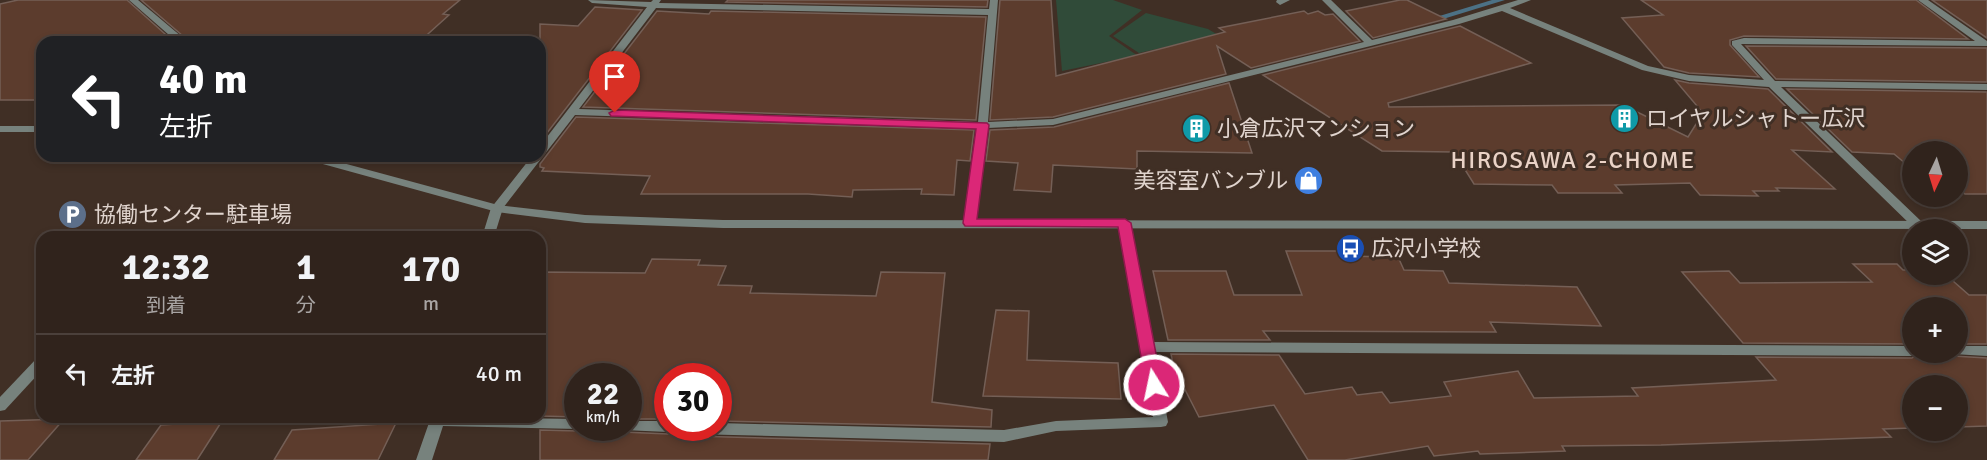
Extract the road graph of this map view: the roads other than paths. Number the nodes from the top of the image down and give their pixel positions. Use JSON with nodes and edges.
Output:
{"nodes":[{"id":1,"x":133,"y":0,"type":"edge"},
{"id":2,"x":592,"y":0,"type":"edge"},
{"id":3,"x":994,"y":0,"type":"edge"},
{"id":4,"x":1326,"y":0,"type":"edge"},
{"id":5,"x":1527,"y":0,"type":"edge"},
{"id":6,"x":1922,"y":0,"type":"edge"},
{"id":7,"x":655,"y":2,"type":"edge"},
{"id":8,"x":1503,"y":8,"type":"junction"},
{"id":9,"x":993,"y":12,"type":"junction"},
{"id":10,"x":176,"y":36,"type":"edge"},
{"id":11,"x":1369,"y":42,"type":"junction"},
{"id":12,"x":1986,"y":45,"type":"edge"},
{"id":13,"x":1772,"y":84,"type":"junction"},
{"id":14,"x":1987,"y":87,"type":"edge"},
{"id":15,"x":572,"y":112,"type":"junction"},
{"id":16,"x":983,"y":125,"type":"junction"},
{"id":17,"x":0,"y":129,"type":"edge"},
{"id":18,"x":36,"y":129,"type":"edge"},
{"id":19,"x":546,"y":145,"type":"edge"},
{"id":20,"x":327,"y":162,"type":"edge"},
{"id":21,"x":533,"y":162,"type":"edge"},
{"id":22,"x":497,"y":208,"type":"junction"},
{"id":23,"x":1912,"y":219,"type":"edge"},
{"id":24,"x":969,"y":223,"type":"junction"},
{"id":25,"x":1125,"y":223,"type":"junction"},
{"id":26,"x":1902,"y":225,"type":"edge"},
{"id":27,"x":1968,"y":225,"type":"edge"},
{"id":28,"x":1987,"y":225,"type":"edge"},
{"id":29,"x":490,"y":231,"type":"edge"},
{"id":30,"x":1147,"y":347,"type":"junction"},
{"id":31,"x":1902,"y":351,"type":"edge"},
{"id":32,"x":1968,"y":351,"type":"edge"},
{"id":33,"x":1987,"y":351,"type":"edge"},
{"id":34,"x":36,"y":367,"type":"edge"},
{"id":35,"x":0,"y":406,"type":"edge"},
{"id":36,"x":436,"y":423,"type":"edge"},
{"id":37,"x":546,"y":423,"type":"edge"},
{"id":38,"x":564,"y":424,"type":"edge"},
{"id":39,"x":732,"y":429,"type":"edge"},
{"id":40,"x":424,"y":460,"type":"edge"}],
"edges":[{"from":1,"to":10,"type":"street"},
{"from":2,"to":7,"type":"street"},
{"from":3,"to":9,"type":"street"},
{"from":4,"to":11,"type":"street"},
{"from":5,"to":8,"type":"street"},
{"from":6,"to":12,"type":"street"},
{"from":7,"to":9,"type":"street"},
{"from":7,"to":15,"type":"street"},
{"from":8,"to":11,"type":"street"},
{"from":8,"to":13,"type":"street"},
{"from":9,"to":16,"type":"street"},
{"from":11,"to":16,"type":"street"},
{"from":12,"to":13,"type":"street"},
{"from":13,"to":14,"type":"street"},
{"from":13,"to":23,"type":"street"},
{"from":15,"to":16,"type":"street"},
{"from":15,"to":19,"type":"street"},
{"from":16,"to":24,"type":"street"},
{"from":17,"to":18,"type":"street"},
{"from":20,"to":22,"type":"street"},
{"from":21,"to":22,"type":"street"},
{"from":22,"to":24,"type":"street"},
{"from":22,"to":29,"type":"street"},
{"from":24,"to":25,"type":"street"},
{"from":25,"to":26,"type":"street"},
{"from":25,"to":30,"type":"street"},
{"from":27,"to":28,"type":"street"},
{"from":30,"to":31,"type":"street"},
{"from":30,"to":39,"type":"street"},
{"from":32,"to":33,"type":"street"},
{"from":34,"to":35,"type":"street"},
{"from":36,"to":40,"type":"street"},
{"from":37,"to":38,"type":"street"}]}
